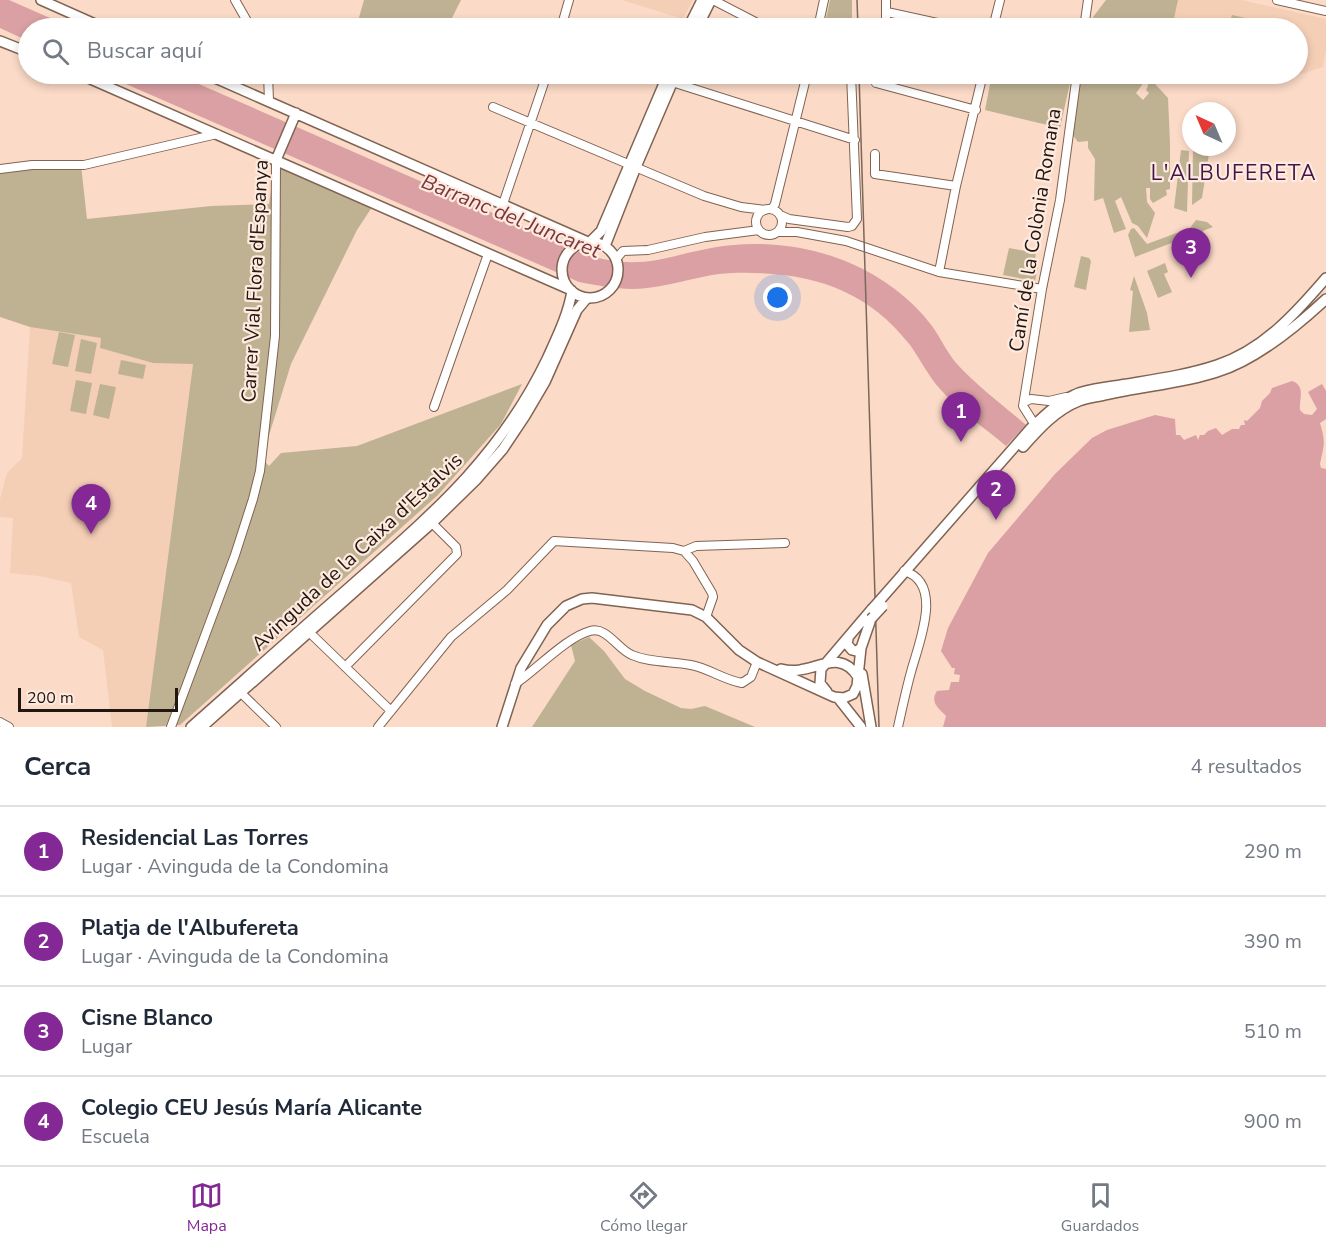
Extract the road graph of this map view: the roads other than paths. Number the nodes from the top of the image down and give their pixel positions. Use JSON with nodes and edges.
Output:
{"nodes":[{"id":1,"x":41,"y":0,"type":"edge"},
{"id":2,"x":235,"y":0,"type":"edge"},
{"id":3,"x":569,"y":0,"type":"edge"},
{"id":4,"x":702,"y":0,"type":"edge"},
{"id":5,"x":712,"y":0,"type":"edge"},
{"id":6,"x":824,"y":0,"type":"edge"},
{"id":7,"x":886,"y":0,"type":"edge"},
{"id":8,"x":1000,"y":0,"type":"edge"},
{"id":9,"x":1088,"y":0,"type":"edge"},
{"id":10,"x":1277,"y":0,"type":"edge"},
{"id":11,"x":1309,"y":3,"type":"edge"},
{"id":12,"x":1326,"y":11,"type":"edge"},
{"id":13,"x":887,"y":12,"type":"junction"},
{"id":14,"x":71,"y":18,"type":"edge"},
{"id":15,"x":246,"y":18,"type":"edge"},
{"id":16,"x":564,"y":18,"type":"edge"},
{"id":17,"x":693,"y":18,"type":"edge"},
{"id":18,"x":702,"y":18,"type":"edge"},
{"id":19,"x":747,"y":18,"type":"edge"},
{"id":20,"x":820,"y":18,"type":"edge"},
{"id":21,"x":887,"y":18,"type":"edge"},
{"id":22,"x":914,"y":18,"type":"edge"},
{"id":23,"x":996,"y":18,"type":"edge"},
{"id":24,"x":1085,"y":18,"type":"edge"},
{"id":25,"x":0,"y":40,"type":"edge"},
{"id":26,"x":18,"y":48,"type":"edge"},
{"id":27,"x":102,"y":84,"type":"edge"},
{"id":28,"x":229,"y":84,"type":"edge"},
{"id":29,"x":268,"y":84,"type":"edge"},
{"id":30,"x":544,"y":84,"type":"edge"},
{"id":31,"x":667,"y":84,"type":"edge"},
{"id":32,"x":688,"y":84,"type":"edge"},
{"id":33,"x":805,"y":84,"type":"edge"},
{"id":34,"x":852,"y":84,"type":"edge"},
{"id":35,"x":880,"y":84,"type":"edge"},
{"id":36,"x":981,"y":84,"type":"edge"},
{"id":37,"x":1076,"y":84,"type":"edge"},
{"id":38,"x":269,"y":101,"type":"junction"},
{"id":39,"x":493,"y":107,"type":"dead end"},
{"id":40,"x":976,"y":110,"type":"junction"},
{"id":41,"x":294,"y":118,"type":"junction"},
{"id":42,"x":796,"y":121,"type":"junction"},
{"id":43,"x":531,"y":123,"type":"junction"},
{"id":44,"x":217,"y":134,"type":"junction"},
{"id":45,"x":855,"y":140,"type":"junction"},
{"id":46,"x":874,"y":154,"type":"dead end"},
{"id":47,"x":277,"y":156,"type":"junction"},
{"id":48,"x":632,"y":166,"type":"junction"},
{"id":49,"x":0,"y":169,"type":"edge"},
{"id":50,"x":956,"y":186,"type":"junction"},
{"id":51,"x":503,"y":204,"type":"junction"},
{"id":52,"x":768,"y":210,"type":"junction"},
{"id":53,"x":782,"y":219,"type":"junction"},
{"id":54,"x":759,"y":230,"type":"junction"},
{"id":55,"x":778,"y":232,"type":"junction"},
{"id":56,"x":797,"y":232,"type":"junction"},
{"id":57,"x":589,"y":242,"type":"junction"},
{"id":58,"x":605,"y":246,"type":"junction"},
{"id":59,"x":488,"y":254,"type":"junction"},
{"id":60,"x":616,"y":259,"type":"junction"},
{"id":61,"x":939,"y":272,"type":"junction"},
{"id":62,"x":1326,"y":278,"type":"edge"},
{"id":63,"x":1042,"y":289,"type":"junction"},
{"id":64,"x":571,"y":291,"type":"junction"},
{"id":65,"x":587,"y":297,"type":"junction"},
{"id":66,"x":1326,"y":298,"type":"edge"},
{"id":67,"x":1074,"y":395,"type":"junction"},
{"id":68,"x":1027,"y":397,"type":"junction"},
{"id":69,"x":434,"y":407,"type":"dead end"},
{"id":70,"x":1037,"y":428,"type":"junction"},
{"id":71,"x":432,"y":523,"type":"junction"},
{"id":72,"x":785,"y":543,"type":"dead end"},
{"id":73,"x":684,"y":551,"type":"junction"},
{"id":74,"x":907,"y":572,"type":"junction"},
{"id":75,"x":871,"y":614,"type":"junction"},
{"id":76,"x":706,"y":617,"type":"junction"},
{"id":77,"x":309,"y":632,"type":"junction"},
{"id":78,"x":848,"y":639,"type":"junction"},
{"id":79,"x":861,"y":648,"type":"junction"},
{"id":80,"x":836,"y":651,"type":"junction"},
{"id":81,"x":757,"y":662,"type":"junction"},
{"id":82,"x":860,"y":663,"type":"junction"},
{"id":83,"x":825,"y":664,"type":"junction"},
{"id":84,"x":345,"y":667,"type":"junction"},
{"id":85,"x":769,"y":667,"type":"junction"},
{"id":86,"x":808,"y":669,"type":"junction"},
{"id":87,"x":858,"y":678,"type":"junction"},
{"id":88,"x":515,"y":684,"type":"junction"},
{"id":89,"x":865,"y":692,"type":"junction"},
{"id":90,"x":241,"y":693,"type":"junction"},
{"id":91,"x":833,"y":696,"type":"junction"},
{"id":92,"x":391,"y":711,"type":"junction"},
{"id":93,"x":0,"y":722,"type":"edge"},
{"id":94,"x":9,"y":727,"type":"edge"},
{"id":95,"x":171,"y":727,"type":"edge"},
{"id":96,"x":191,"y":727,"type":"edge"},
{"id":97,"x":202,"y":727,"type":"edge"},
{"id":98,"x":276,"y":727,"type":"edge"},
{"id":99,"x":378,"y":727,"type":"edge"},
{"id":100,"x":502,"y":727,"type":"edge"},
{"id":101,"x":861,"y":727,"type":"edge"},
{"id":102,"x":871,"y":727,"type":"edge"},
{"id":103,"x":898,"y":727,"type":"edge"}],
"edges":[{"from":1,"to":14,"type":"main road"},
{"from":2,"to":15,"type":"street"},
{"from":3,"to":16,"type":"street"},
{"from":4,"to":17,"type":"main road"},
{"from":5,"to":18,"type":"main road"},
{"from":5,"to":19,"type":"street"},
{"from":6,"to":20,"type":"street"},
{"from":7,"to":13,"type":"street"},
{"from":8,"to":23,"type":"street"},
{"from":9,"to":24,"type":"street"},
{"from":10,"to":11,"type":"street"},
{"from":11,"to":12,"type":"street"},
{"from":13,"to":21,"type":"street"},
{"from":13,"to":22,"type":"street"},
{"from":25,"to":26,"type":"main road"},
{"from":27,"to":44,"type":"main road"},
{"from":28,"to":38,"type":"main road"},
{"from":29,"to":38,"type":"street"},
{"from":30,"to":43,"type":"street"},
{"from":31,"to":48,"type":"main road"},
{"from":32,"to":42,"type":"street"},
{"from":33,"to":42,"type":"street"},
{"from":34,"to":45,"type":"street"},
{"from":35,"to":40,"type":"street"},
{"from":36,"to":40,"type":"street"},
{"from":37,"to":63,"type":"street","name":"Camí de la Colònia Romana"},
{"from":38,"to":41,"type":"main road"},
{"from":39,"to":43,"type":"street"},
{"from":40,"to":50,"type":"street"},
{"from":41,"to":47,"type":"main road","name":"Carrer Vial Flora d'Espanya"},
{"from":41,"to":51,"type":"main road"},
{"from":42,"to":45,"type":"street"},
{"from":42,"to":52,"type":"street"},
{"from":43,"to":48,"type":"street"},
{"from":43,"to":51,"type":"street"},
{"from":44,"to":47,"type":"main road"},
{"from":44,"to":49,"type":"street"},
{"from":45,"to":53,"type":"street"},
{"from":46,"to":50,"type":"street"},
{"from":47,"to":59,"type":"main road"},
{"from":47,"to":95,"type":"street","name":"Carrer Vial Flora d'Espanya"},
{"from":48,"to":52,"type":"street"},
{"from":48,"to":57,"type":"main road"},
{"from":48,"to":58,"type":"main road"},
{"from":50,"to":61,"type":"street"},
{"from":51,"to":57,"type":"main road"},
{"from":52,"to":53,"type":"street"},
{"from":52,"to":54,"type":"street"},
{"from":53,"to":55,"type":"street"},
{"from":53,"to":56,"type":"street"},
{"from":54,"to":55,"type":"street"},
{"from":54,"to":60,"type":"street"},
{"from":55,"to":56,"type":"street"},
{"from":56,"to":61,"type":"street"},
{"from":57,"to":58,"type":"main road"},
{"from":57,"to":64,"type":"main road"},
{"from":58,"to":60,"type":"main road"},
{"from":59,"to":64,"type":"main road"},
{"from":59,"to":69,"type":"street"},
{"from":60,"to":65,"type":"main road"},
{"from":61,"to":63,"type":"street"},
{"from":62,"to":67,"type":"main road"},
{"from":63,"to":68,"type":"street","name":"Camí de la Colònia Romana"},
{"from":64,"to":65,"type":"main road"},
{"from":64,"to":96,"type":"main road","name":"Avinguda de la Caixa d'Estalvis"},
{"from":65,"to":71,"type":"main road","name":"Avinguda de la Caixa d'Estalvis"},
{"from":66,"to":70,"type":"main road"},
{"from":67,"to":68,"type":"street"},
{"from":67,"to":70,"type":"main road"},
{"from":68,"to":70,"type":"street"},
{"from":70,"to":74,"type":"main road"},
{"from":71,"to":77,"type":"main road","name":"Avinguda de la Caixa d'Estalvis"},
{"from":71,"to":84,"type":"street"},
{"from":72,"to":73,"type":"street"},
{"from":73,"to":76,"type":"street"},
{"from":73,"to":92,"type":"street"},
{"from":74,"to":75,"type":"main road","bridge":true},
{"from":74,"to":103,"type":"street"},
{"from":75,"to":78,"type":"main road"},
{"from":75,"to":79,"type":"main road"},
{"from":76,"to":81,"type":"main road"},
{"from":76,"to":88,"type":"main road"},
{"from":77,"to":84,"type":"street"},
{"from":77,"to":90,"type":"main road","name":"Avinguda de la Caixa d'Estalvis"},
{"from":78,"to":79,"type":"main road"},
{"from":78,"to":80,"type":"main road"},
{"from":79,"to":82,"type":"main road"},
{"from":80,"to":83,"type":"main road"},
{"from":80,"to":86,"type":"main road"},
{"from":81,"to":85,"type":"main road"},
{"from":81,"to":88,"type":"street"},
{"from":82,"to":87,"type":"main road"},
{"from":82,"to":89,"type":"main road"},
{"from":83,"to":86,"type":"main road"},
{"from":83,"to":87,"type":"main road"},
{"from":83,"to":91,"type":"main road"},
{"from":84,"to":92,"type":"street"},
{"from":85,"to":86,"type":"main road"},
{"from":85,"to":91,"type":"main road"},
{"from":87,"to":89,"type":"main road"},
{"from":87,"to":91,"type":"main road"},
{"from":88,"to":100,"type":"main road"},
{"from":89,"to":102,"type":"main road"},
{"from":90,"to":97,"type":"main road","name":"Avinguda de la Caixa d'Estalvis"},
{"from":90,"to":98,"type":"street"},
{"from":91,"to":101,"type":"main road"},
{"from":92,"to":99,"type":"street"},
{"from":93,"to":94,"type":"street"}]}
